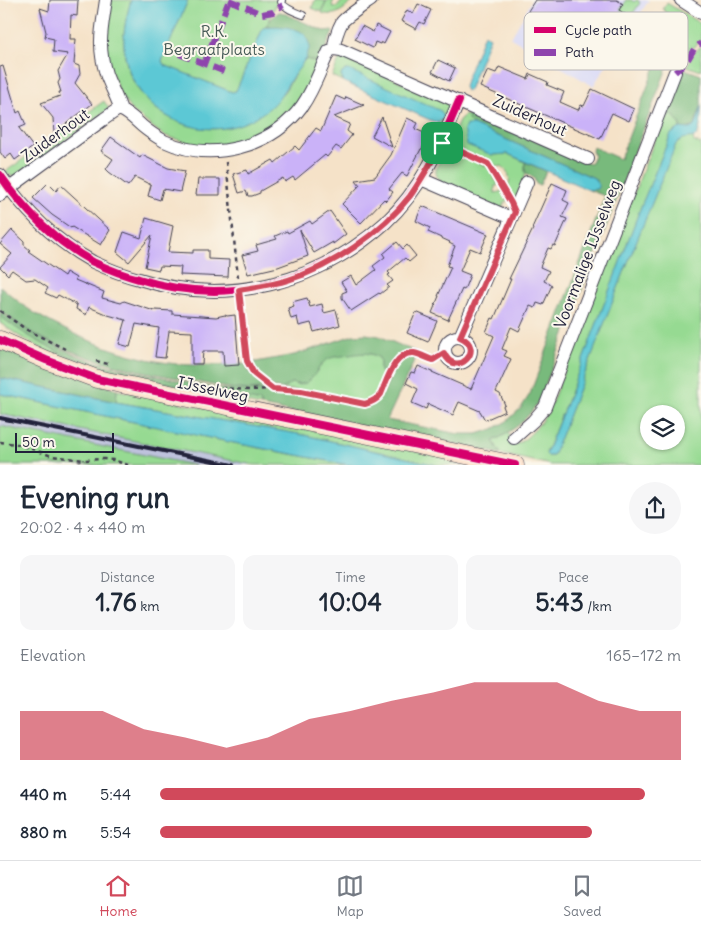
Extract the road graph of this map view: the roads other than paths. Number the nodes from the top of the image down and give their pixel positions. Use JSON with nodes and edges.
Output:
{"nodes":[{"id":1,"x":106,"y":0,"type":"edge"},
{"id":2,"x":282,"y":0,"type":"edge"},
{"id":3,"x":371,"y":0,"type":"edge"},
{"id":4,"x":681,"y":0,"type":"edge"},
{"id":5,"x":701,"y":14,"type":"edge"},
{"id":6,"x":303,"y":15,"type":"dead end"},
{"id":7,"x":334,"y":49,"type":"junction"},
{"id":8,"x":675,"y":72,"type":"dead end"},
{"id":9,"x":459,"y":101,"type":"junction"},
{"id":10,"x":121,"y":110,"type":"junction"},
{"id":11,"x":588,"y":159,"type":"dead end"},
{"id":12,"x":0,"y":175,"type":"edge"},
{"id":13,"x":421,"y":178,"type":"junction"},
{"id":14,"x":528,"y":182,"type":"dead end"},
{"id":15,"x":5,"y":192,"type":"edge"},
{"id":16,"x":513,"y":215,"type":"junction"},
{"id":17,"x":0,"y":326,"type":"edge"},
{"id":18,"x":460,"y":337,"type":"junction"},
{"id":19,"x":0,"y":340,"type":"edge"},
{"id":20,"x":46,"y":360,"type":"junction"},
{"id":21,"x":514,"y":438,"type":"dead end"},
{"id":22,"x":515,"y":465,"type":"edge"}],
"edges":[{"from":1,"to":10,"type":"street"},
{"from":2,"to":6,"type":"lane"},
{"from":3,"to":7,"type":"street"},
{"from":4,"to":5,"type":"street"},
{"from":7,"to":9,"type":"street","name":"Zuiderhout"},
{"from":7,"to":10,"type":"street"},
{"from":8,"to":21,"type":"street","name":"Voormalige IJsselweg"},
{"from":9,"to":11,"type":"street","name":"Zuiderhout"},
{"from":9,"to":13,"type":"street"},
{"from":10,"to":15,"type":"street","name":"Zuiderhout"},
{"from":12,"to":15,"type":"street"},
{"from":13,"to":15,"type":"street"},
{"from":13,"to":16,"type":"street"},
{"from":14,"to":16,"type":"street"},
{"from":16,"to":18,"type":"street"},
{"from":17,"to":20,"type":"street","name":"IJsselweg"},
{"from":18,"to":18,"type":"street"},
{"from":19,"to":20,"type":"street","name":"IJsselweg"},
{"from":20,"to":22,"type":"street","name":"IJsselweg"}]}
